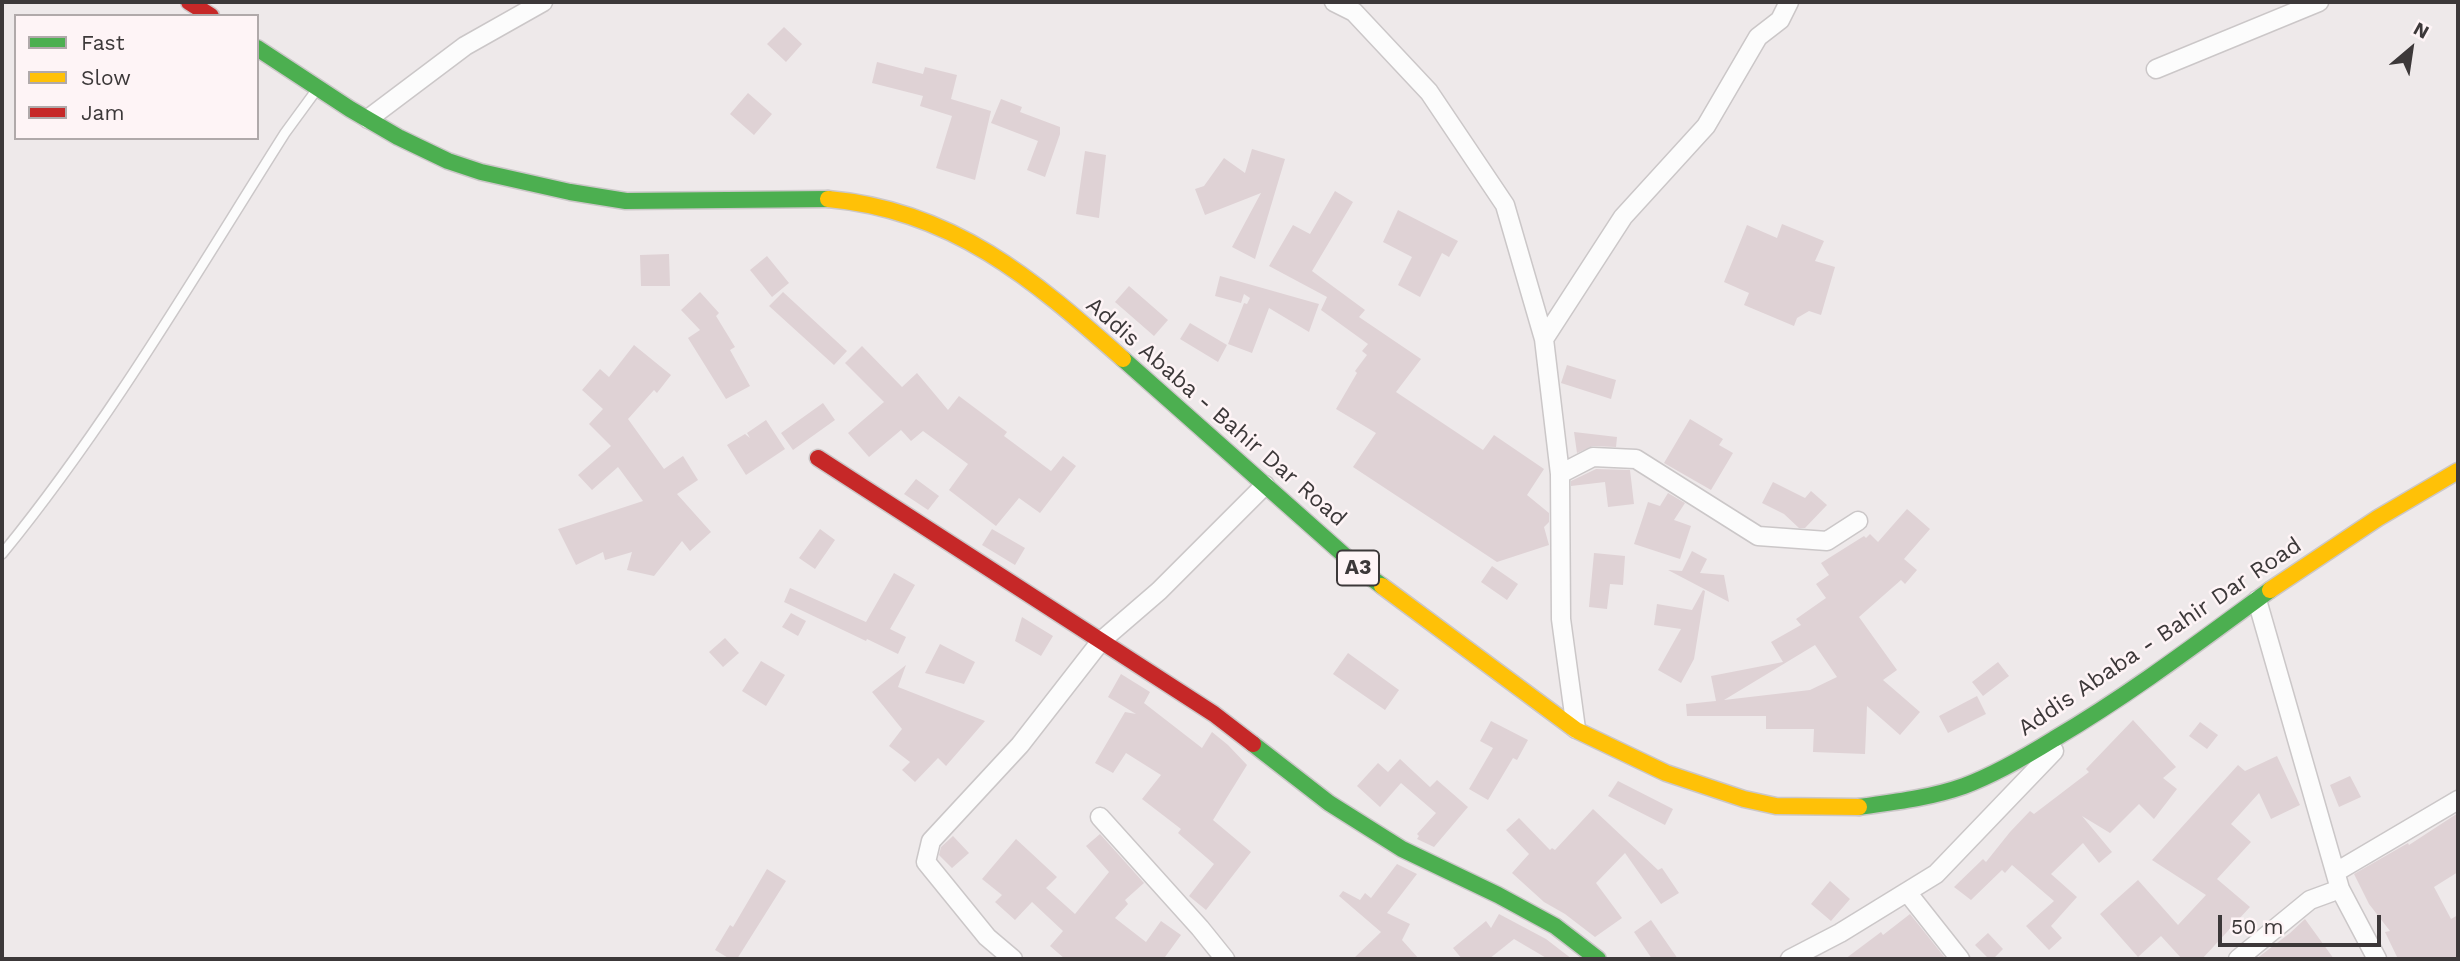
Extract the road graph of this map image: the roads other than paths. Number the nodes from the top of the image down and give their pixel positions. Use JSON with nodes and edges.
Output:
{"nodes":[{"id":1,"x":543,"y":2,"type":"edge"},
{"id":2,"x":1334,"y":2,"type":"edge"},
{"id":3,"x":1789,"y":2,"type":"edge"},
{"id":4,"x":2319,"y":2,"type":"edge"},
{"id":5,"x":259,"y":49,"type":"edge"},
{"id":6,"x":2156,"y":69,"type":"dead end"},
{"id":7,"x":317,"y":89,"type":"junction"},
{"id":8,"x":368,"y":119,"type":"junction"},
{"id":9,"x":1544,"y":340,"type":"junction"},
{"id":10,"x":818,"y":457,"type":"dead end"},
{"id":11,"x":2458,"y":471,"type":"edge"},
{"id":12,"x":1560,"y":474,"type":"junction"},
{"id":13,"x":1265,"y":485,"type":"junction"},
{"id":14,"x":1858,"y":521,"type":"dead end"},
{"id":15,"x":2,"y":554,"type":"edge"},
{"id":16,"x":2257,"y":600,"type":"junction"},
{"id":17,"x":1101,"y":641,"type":"junction"},
{"id":18,"x":2080,"y":724,"type":"junction"},
{"id":19,"x":1576,"y":730,"type":"junction"},
{"id":20,"x":2458,"y":800,"type":"edge"},
{"id":21,"x":1100,"y":817,"type":"dead end"},
{"id":22,"x":2338,"y":880,"type":"junction"},
{"id":23,"x":1907,"y":892,"type":"junction"},
{"id":24,"x":1006,"y":958,"type":"edge"},
{"id":25,"x":1225,"y":959,"type":"edge"},
{"id":26,"x":1598,"y":959,"type":"edge"},
{"id":27,"x":1790,"y":959,"type":"edge"},
{"id":28,"x":1959,"y":959,"type":"edge"},
{"id":29,"x":2238,"y":959,"type":"edge"},
{"id":30,"x":2377,"y":959,"type":"edge"}],
"edges":[{"from":1,"to":8,"type":"street"},
{"from":2,"to":9,"type":"street"},
{"from":3,"to":9,"type":"street"},
{"from":4,"to":6,"type":"street"},
{"from":5,"to":7,"type":"main road","name":"Addis Ababa - Bahir Dar Road","number":"A3"},
{"from":7,"to":8,"type":"main road","name":"Addis Ababa - Bahir Dar Road","number":"A3"},
{"from":7,"to":15,"type":"lane"},
{"from":8,"to":13,"type":"main road","name":"Addis Ababa - Bahir Dar Road","number":"A3"},
{"from":9,"to":12,"type":"street"},
{"from":10,"to":17,"type":"main road"},
{"from":11,"to":16,"type":"main road","name":"Addis Ababa - Bahir Dar Road","number":"A3"},
{"from":12,"to":14,"type":"street"},
{"from":12,"to":19,"type":"street"},
{"from":13,"to":17,"type":"street"},
{"from":13,"to":19,"type":"main road","name":"Addis Ababa - Bahir Dar Road","number":"A3"},
{"from":16,"to":18,"type":"main road","name":"Addis Ababa - Bahir Dar Road","number":"A3"},
{"from":16,"to":22,"type":"street"},
{"from":17,"to":24,"type":"street"},
{"from":17,"to":26,"type":"main road"},
{"from":18,"to":19,"type":"main road","name":"Addis Ababa - Bahir Dar Road","number":"A3"},
{"from":18,"to":23,"type":"street"},
{"from":20,"to":22,"type":"street"},
{"from":21,"to":25,"type":"street"},
{"from":22,"to":29,"type":"street"},
{"from":22,"to":30,"type":"street"},
{"from":23,"to":27,"type":"street"},
{"from":23,"to":28,"type":"street"}]}
